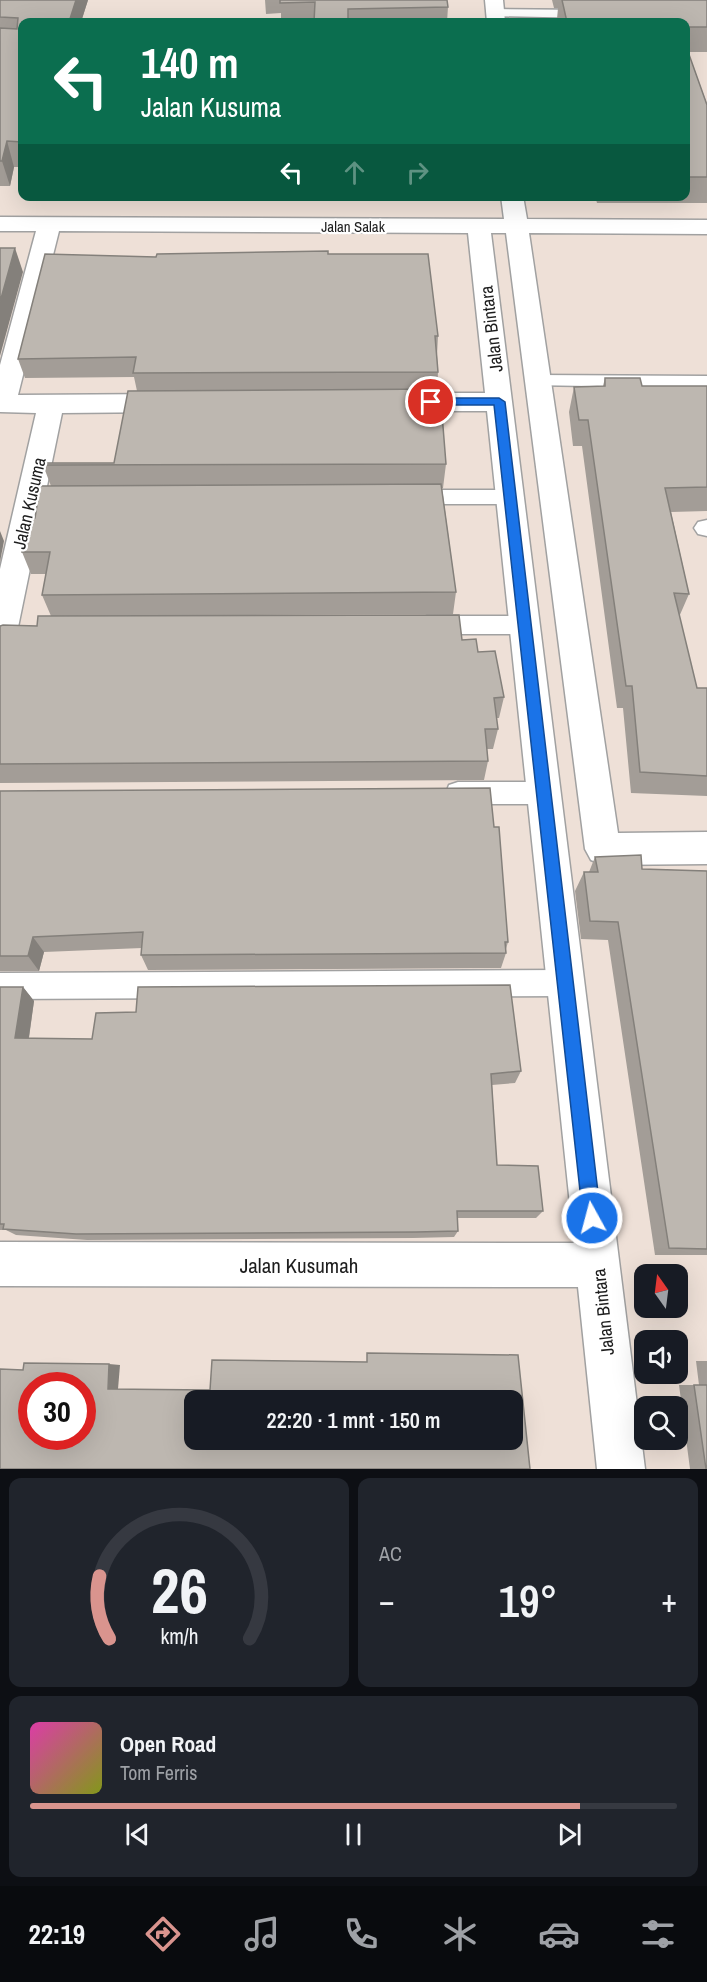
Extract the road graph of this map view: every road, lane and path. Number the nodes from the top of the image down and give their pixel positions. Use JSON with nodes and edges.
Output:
{"nodes":[{"id":1,"x":495,"y":12,"type":"edge"},
{"id":2,"x":601,"y":14,"type":"edge"},
{"id":3,"x":512,"y":201,"type":"edge"},
{"id":4,"x":0,"y":224,"type":"edge"},
{"id":5,"x":49,"y":224,"type":"junction"},
{"id":6,"x":479,"y":226,"type":"junction"},
{"id":7,"x":514,"y":226,"type":"junction"},
{"id":8,"x":707,"y":227,"type":"edge"},
{"id":9,"x":537,"y":381,"type":"junction"},
{"id":10,"x":707,"y":382,"type":"edge"},
{"id":11,"x":369,"y":402,"type":"edge"},
{"id":12,"x":499,"y":402,"type":"junction"},
{"id":13,"x":192,"y":403,"type":"edge"},
{"id":14,"x":51,"y":404,"type":"junction"},
{"id":15,"x":390,"y":497,"type":"edge"},
{"id":16,"x":510,"y":497,"type":"junction"},
{"id":17,"x":525,"y":625,"type":"junction"},
{"id":18,"x":406,"y":626,"type":"edge"},
{"id":19,"x":9,"y":631,"type":"edge"},
{"id":20,"x":437,"y":793,"type":"edge"},
{"id":21,"x":543,"y":793,"type":"junction"},
{"id":22,"x":707,"y":848,"type":"edge"},
{"id":23,"x":565,"y":983,"type":"junction"},
{"id":24,"x":0,"y":987,"type":"edge"},
{"id":25,"x":0,"y":1264,"type":"edge"},
{"id":26,"x":598,"y":1265,"type":"junction"},
{"id":27,"x":621,"y":1469,"type":"edge"}],
"edges":[{"from":1,"to":2,"type":"lane"},
{"from":3,"to":7,"type":"street"},
{"from":4,"to":5,"type":"street","name":"Jalan Salak"},
{"from":5,"to":6,"type":"street","name":"Jalan Salak"},
{"from":5,"to":14,"type":"street"},
{"from":6,"to":7,"type":"street","name":"Jalan Salak"},
{"from":6,"to":12,"type":"street","name":"Jalan Bintara"},
{"from":7,"to":8,"type":"street","name":"Jalan Salak"},
{"from":7,"to":9,"type":"street"},
{"from":9,"to":10,"type":"lane"},
{"from":9,"to":22,"type":"street"},
{"from":11,"to":12,"type":"street"},
{"from":12,"to":16,"type":"street","name":"Jalan Bintara"},
{"from":13,"to":14,"type":"street"},
{"from":14,"to":19,"type":"street","name":"Jalan Kusuma"},
{"from":15,"to":16,"type":"lane"},
{"from":16,"to":17,"type":"street","name":"Jalan Bintara"},
{"from":17,"to":18,"type":"lane"},
{"from":17,"to":21,"type":"street","name":"Jalan Bintara"},
{"from":20,"to":21,"type":"lane"},
{"from":21,"to":23,"type":"street","name":"Jalan Bintara"},
{"from":23,"to":24,"type":"lane"},
{"from":23,"to":26,"type":"street","name":"Jalan Bintara"},
{"from":25,"to":26,"type":"street","name":"Jalan Kusumah"},
{"from":26,"to":27,"type":"street","name":"Jalan Bintara"}]}
